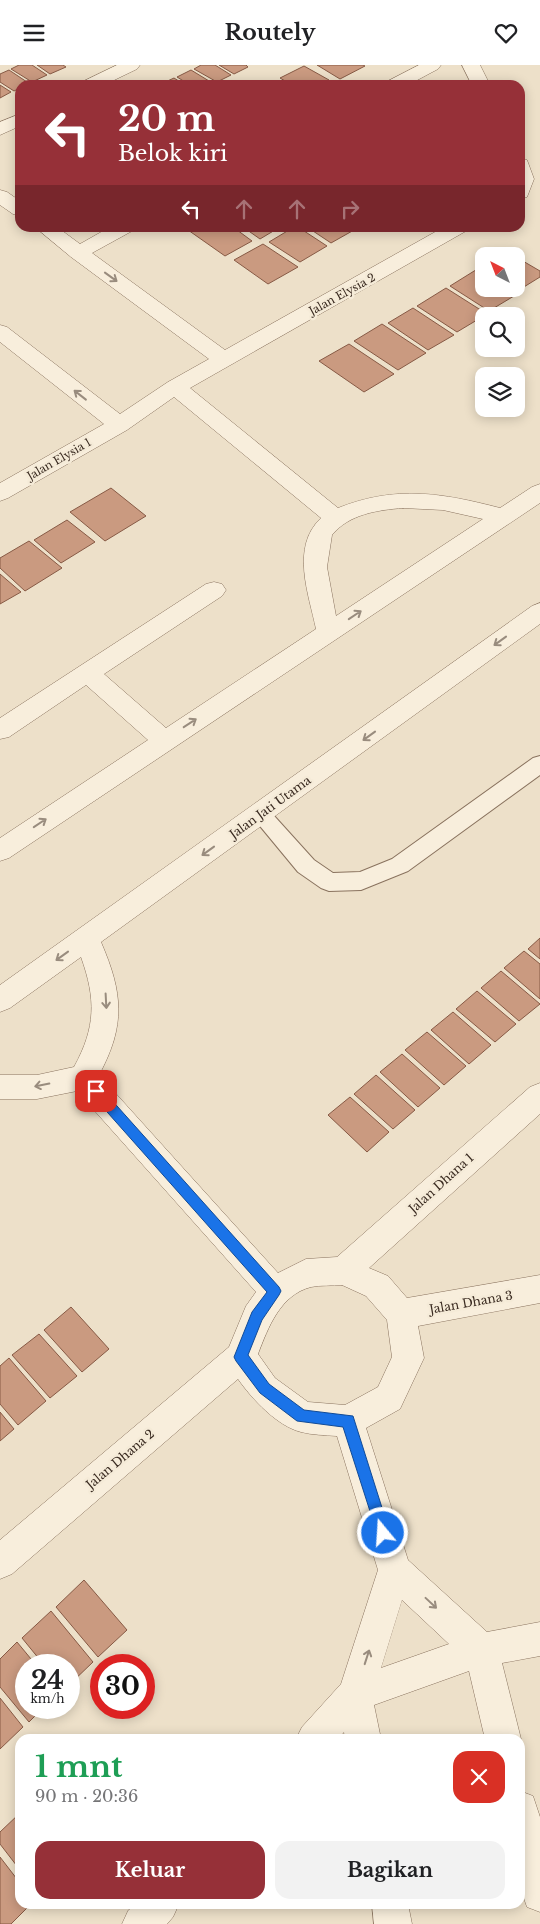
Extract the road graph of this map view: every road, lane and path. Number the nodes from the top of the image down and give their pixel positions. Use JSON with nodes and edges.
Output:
{"nodes":[{"id":1,"x":131,"y":65,"type":"edge"},
{"id":2,"x":432,"y":65,"type":"edge"},
{"id":3,"x":471,"y":65,"type":"edge"},
{"id":4,"x":100,"y":80,"type":"edge"},
{"id":5,"x":404,"y":80,"type":"edge"},
{"id":6,"x":478,"y":80,"type":"edge"},
{"id":7,"x":15,"y":122,"type":"edge"},
{"id":8,"x":0,"y":129,"type":"edge"},
{"id":9,"x":0,"y":195,"type":"edge"},
{"id":10,"x":15,"y":206,"type":"edge"},
{"id":11,"x":51,"y":232,"type":"edge"},
{"id":12,"x":116,"y":232,"type":"edge"},
{"id":13,"x":450,"y":232,"type":"edge"},
{"id":14,"x":78,"y":253,"type":"junction"},
{"id":15,"x":0,"y":332,"type":"edge"},
{"id":16,"x":224,"y":360,"type":"junction"},
{"id":17,"x":175,"y":387,"type":"junction"},
{"id":18,"x":119,"y":425,"type":"junction"},
{"id":19,"x":540,"y":492,"type":"edge"},
{"id":20,"x":0,"y":493,"type":"edge"},
{"id":21,"x":502,"y":516,"type":"junction"},
{"id":22,"x":336,"y":518,"type":"junction"},
{"id":23,"x":214,"y":590,"type":"dead end"},
{"id":24,"x":540,"y":612,"type":"edge"},
{"id":25,"x":328,"y":632,"type":"junction"},
{"id":26,"x":88,"y":673,"type":"junction"},
{"id":27,"x":0,"y":730,"type":"edge"},
{"id":28,"x":164,"y":740,"type":"junction"},
{"id":29,"x":540,"y":764,"type":"edge"},
{"id":30,"x":260,"y":814,"type":"junction"},
{"id":31,"x":0,"y":851,"type":"edge"},
{"id":32,"x":86,"y":938,"type":"junction"},
{"id":33,"x":0,"y":1000,"type":"edge"},
{"id":34,"x":83,"y":1077,"type":"junction"},
{"id":35,"x":0,"y":1087,"type":"edge"},
{"id":36,"x":540,"y":1095,"type":"edge"},
{"id":37,"x":343,"y":1271,"type":"junction"},
{"id":38,"x":540,"y":1289,"type":"edge"},
{"id":39,"x":274,"y":1291,"type":"junction"},
{"id":40,"x":401,"y":1315,"type":"junction"},
{"id":41,"x":241,"y":1357,"type":"junction"},
{"id":42,"x":348,"y":1421,"type":"junction"},
{"id":43,"x":0,"y":1562,"type":"edge"},
{"id":44,"x":395,"y":1570,"type":"junction"},
{"id":45,"x":540,"y":1639,"type":"edge"},
{"id":46,"x":481,"y":1651,"type":"junction"},
{"id":47,"x":355,"y":1695,"type":"junction"},
{"id":48,"x":319,"y":1734,"type":"edge"},
{"id":49,"x":362,"y":1734,"type":"edge"},
{"id":50,"x":502,"y":1734,"type":"edge"},
{"id":51,"x":525,"y":1830,"type":"edge"},
{"id":52,"x":540,"y":1894,"type":"edge"},
{"id":53,"x":156,"y":1909,"type":"edge"},
{"id":54,"x":391,"y":1909,"type":"edge"},
{"id":55,"x":142,"y":1924,"type":"edge"},
{"id":56,"x":393,"y":1924,"type":"edge"}],
"edges":[{"from":1,"to":4,"type":"street"},
{"from":2,"to":5,"type":"street"},
{"from":3,"to":6,"type":"street"},
{"from":7,"to":8,"type":"street"},
{"from":9,"to":10,"type":"street"},
{"from":11,"to":14,"type":"street"},
{"from":12,"to":14,"type":"street"},
{"from":13,"to":16,"type":"street","name":"Jalan Elysia 2"},
{"from":14,"to":16,"type":"street","one_way":true},
{"from":18,"to":15,"type":"street","one_way":true},
{"from":16,"to":17,"type":"street","name":"Jalan Elysia 2"},
{"from":17,"to":18,"type":"street","name":"Jalan Elysia 1"},
{"from":17,"to":22,"type":"street"},
{"from":18,"to":20,"type":"street","name":"Jalan Elysia 1"},
{"from":19,"to":21,"type":"street"},
{"from":21,"to":22,"type":"street"},
{"from":25,"to":21,"type":"street","one_way":true},
{"from":22,"to":25,"type":"street"},
{"from":23,"to":26,"type":"street"},
{"from":24,"to":30,"type":"street","name":"Jalan Jati Utama","one_way":true},
{"from":28,"to":25,"type":"street","one_way":true},
{"from":26,"to":27,"type":"street"},
{"from":26,"to":28,"type":"street"},
{"from":31,"to":28,"type":"street","one_way":true},
{"from":29,"to":30,"type":"lane"},
{"from":30,"to":32,"type":"street","name":"Jalan Jati Utama","one_way":true},
{"from":32,"to":33,"type":"street","name":"Jalan Jati Utama","one_way":true},
{"from":32,"to":34,"type":"street","one_way":true},
{"from":34,"to":35,"type":"street","one_way":true},
{"from":34,"to":39,"type":"street"},
{"from":36,"to":37,"type":"street","name":"Jalan Dhana 1"},
{"from":37,"to":39,"type":"street"},
{"from":37,"to":40,"type":"street"},
{"from":38,"to":40,"type":"street","name":"Jalan Dhana 3"},
{"from":39,"to":41,"type":"street"},
{"from":40,"to":42,"type":"street"},
{"from":41,"to":42,"type":"street"},
{"from":41,"to":43,"type":"street","name":"Jalan Dhana 2"},
{"from":42,"to":44,"type":"street"},
{"from":44,"to":46,"type":"street","one_way":true},
{"from":47,"to":44,"type":"street","one_way":true},
{"from":45,"to":46,"type":"street"},
{"from":46,"to":47,"type":"street"},
{"from":46,"to":50,"type":"street"},
{"from":47,"to":48,"type":"street"},
{"from":47,"to":49,"type":"street"},
{"from":51,"to":52,"type":"street"},
{"from":53,"to":55,"type":"street"},
{"from":54,"to":56,"type":"street"}]}
